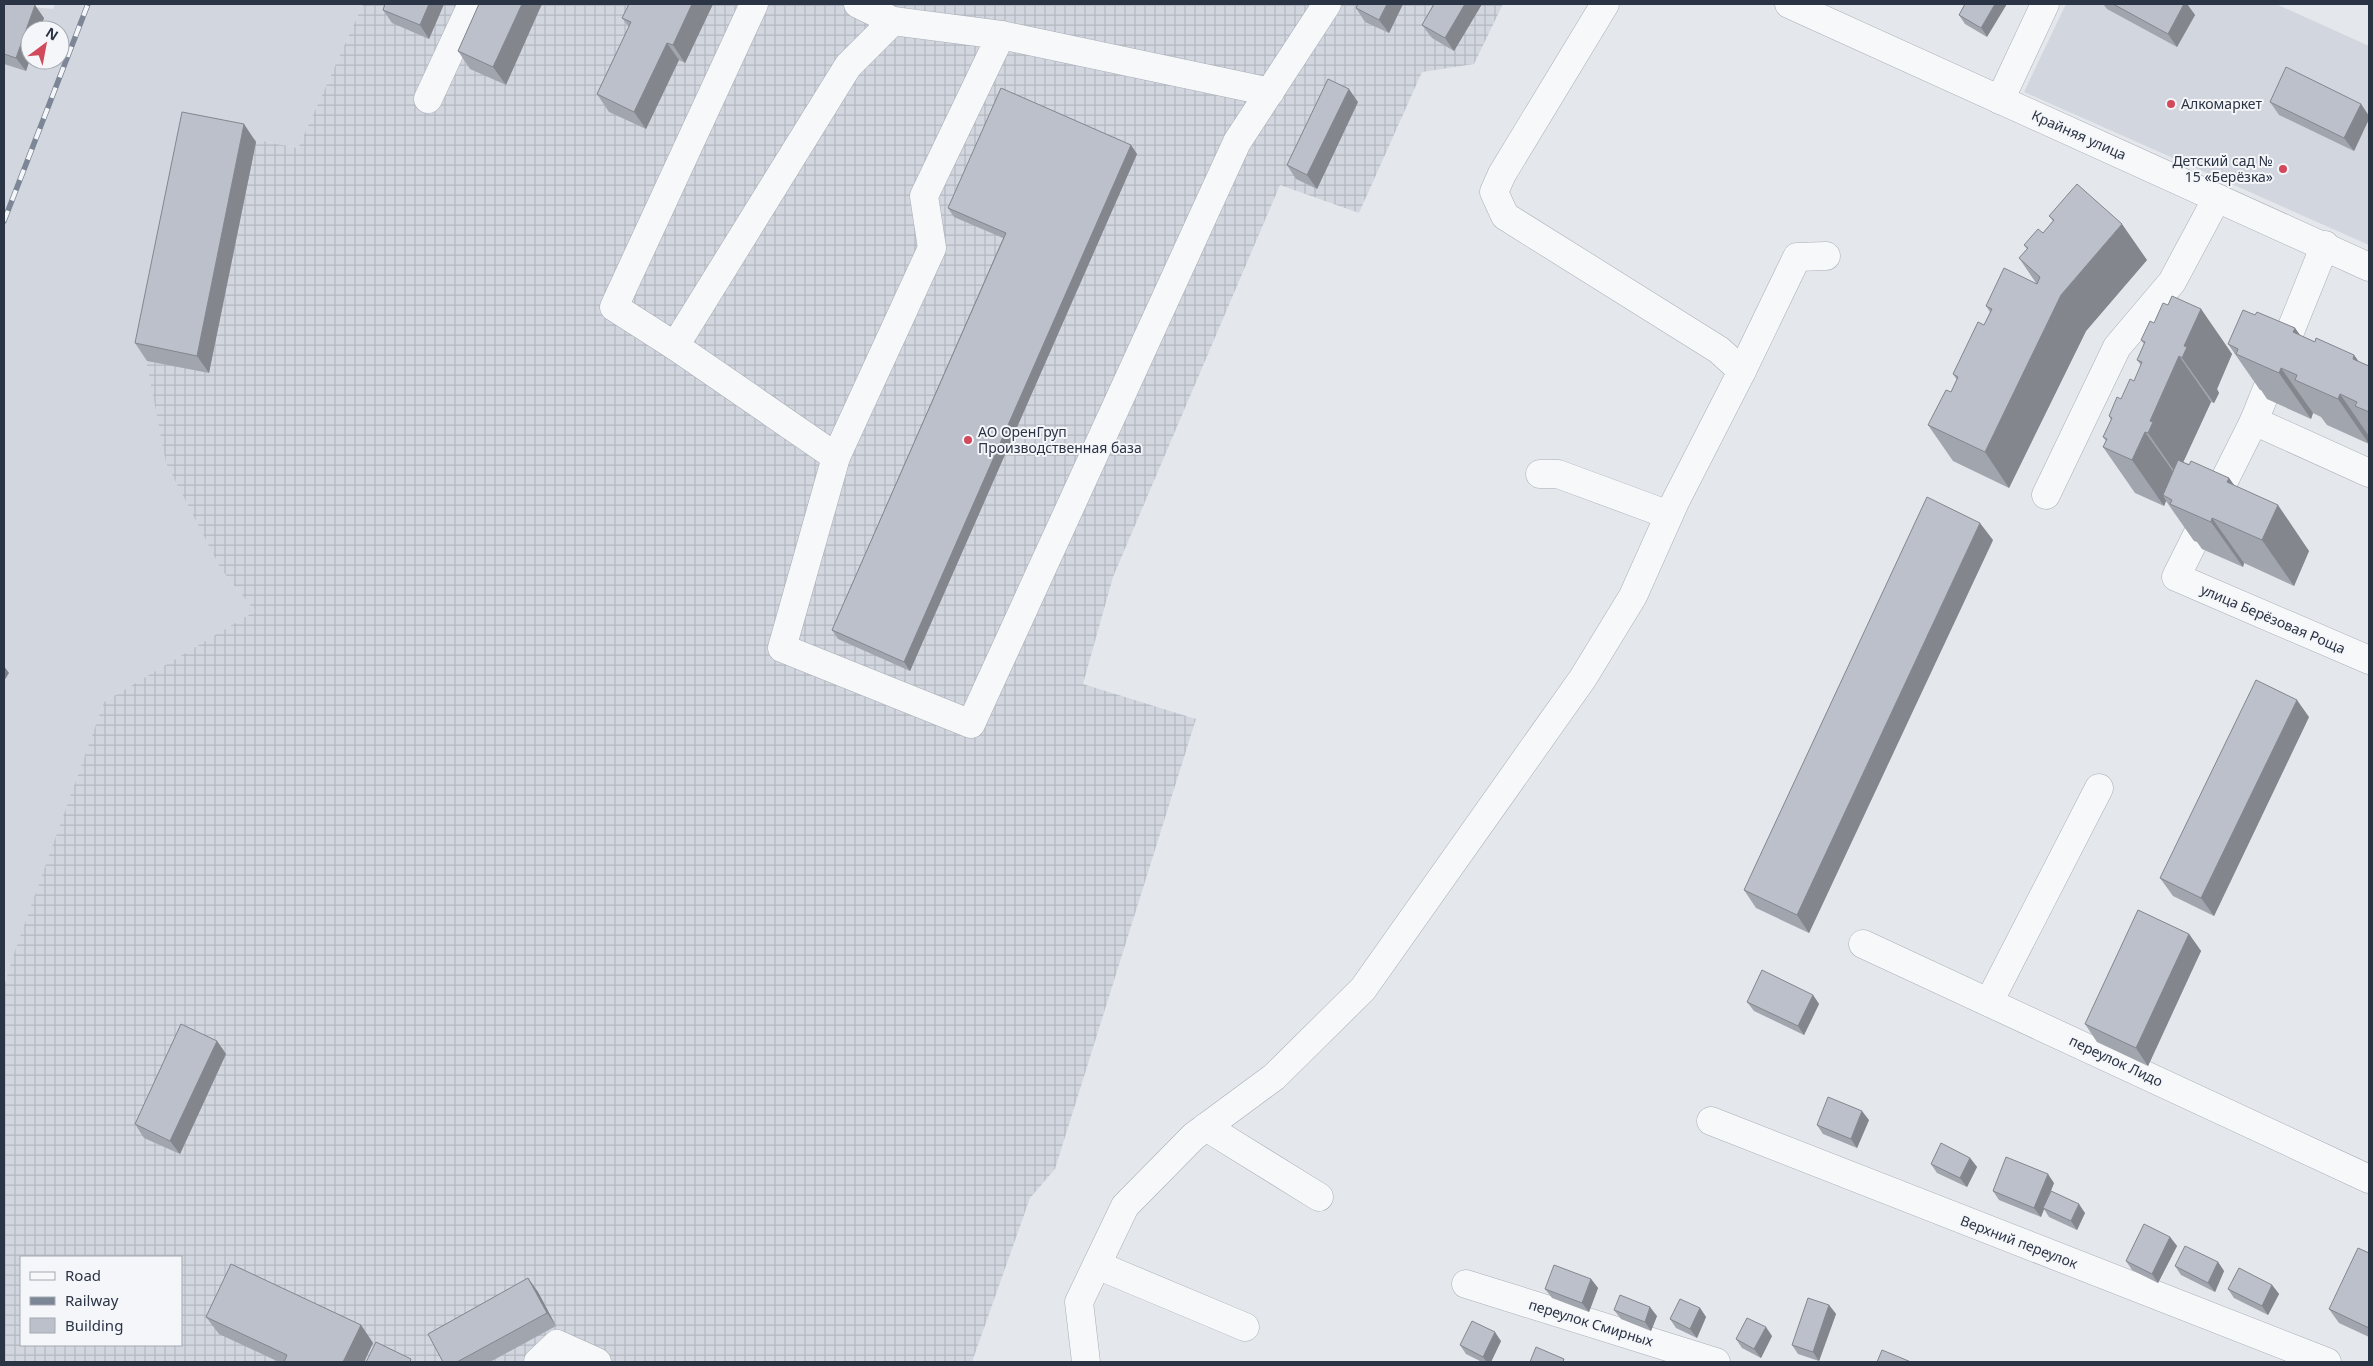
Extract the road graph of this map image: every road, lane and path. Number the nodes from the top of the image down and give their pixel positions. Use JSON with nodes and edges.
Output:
{"nodes":[{"id":1,"x":472,"y":4,"type":"edge"},
{"id":2,"x":754,"y":4,"type":"edge"},
{"id":3,"x":858,"y":4,"type":"edge"},
{"id":4,"x":1327,"y":4,"type":"edge"},
{"id":5,"x":1605,"y":4,"type":"edge"},
{"id":6,"x":1789,"y":4,"type":"edge"},
{"id":7,"x":2045,"y":4,"type":"edge"},
{"id":8,"x":893,"y":21,"type":"junction"},
{"id":9,"x":1001,"y":35,"type":"junction"},
{"id":10,"x":1270,"y":92,"type":"junction"},
{"id":11,"x":428,"y":99,"type":"dead end"},
{"id":12,"x":2000,"y":100,"type":"junction"},
{"id":13,"x":2217,"y":198,"type":"junction"},
{"id":14,"x":2325,"y":245,"type":"junction"},
{"id":15,"x":1826,"y":256,"type":"dead end"},
{"id":16,"x":2369,"y":267,"type":"edge"},
{"id":17,"x":675,"y":346,"type":"junction"},
{"id":18,"x":1742,"y":371,"type":"junction"},
{"id":19,"x":2254,"y":421,"type":"junction"},
{"id":20,"x":836,"y":456,"type":"junction"},
{"id":21,"x":1540,"y":474,"type":"dead end"},
{"id":22,"x":2369,"y":474,"type":"edge"},
{"id":23,"x":2046,"y":495,"type":"dead end"},
{"id":24,"x":1669,"y":516,"type":"junction"},
{"id":25,"x":2369,"y":660,"type":"edge"},
{"id":26,"x":2099,"y":788,"type":"dead end"},
{"id":27,"x":1863,"y":944,"type":"dead end"},
{"id":28,"x":1989,"y":1002,"type":"junction"},
{"id":29,"x":1711,"y":1121,"type":"dead end"},
{"id":30,"x":1206,"y":1127,"type":"junction"},
{"id":31,"x":2369,"y":1179,"type":"edge"},
{"id":32,"x":1320,"y":1197,"type":"dead end"},
{"id":33,"x":1097,"y":1265,"type":"junction"},
{"id":34,"x":1466,"y":1284,"type":"dead end"},
{"id":35,"x":1245,"y":1327,"type":"dead end"},
{"id":36,"x":538,"y":1362,"type":"edge"},
{"id":37,"x":597,"y":1362,"type":"edge"},
{"id":38,"x":1086,"y":1362,"type":"edge"},
{"id":39,"x":1716,"y":1362,"type":"edge"},
{"id":40,"x":2327,"y":1362,"type":"edge"}],
"edges":[{"from":1,"to":11,"type":"street"},
{"from":2,"to":17,"type":"street"},
{"from":3,"to":8,"type":"street"},
{"from":4,"to":10,"type":"street"},
{"from":5,"to":18,"type":"street"},
{"from":6,"to":12,"type":"street","name":"Крайняя улица"},
{"from":7,"to":12,"type":"street"},
{"from":8,"to":9,"type":"street"},
{"from":8,"to":17,"type":"street"},
{"from":9,"to":10,"type":"street"},
{"from":9,"to":20,"type":"street"},
{"from":10,"to":20,"type":"street"},
{"from":12,"to":13,"type":"street","name":"Крайняя улица"},
{"from":13,"to":14,"type":"street","name":"Крайняя улица"},
{"from":13,"to":23,"type":"street"},
{"from":14,"to":16,"type":"street","name":"Крайняя улица"},
{"from":14,"to":19,"type":"street"},
{"from":15,"to":18,"type":"street"},
{"from":17,"to":20,"type":"street"},
{"from":18,"to":24,"type":"street"},
{"from":19,"to":22,"type":"street"},
{"from":19,"to":25,"type":"street","name":"улица Берёзовая Роща"},
{"from":21,"to":24,"type":"street"},
{"from":24,"to":30,"type":"street"},
{"from":26,"to":28,"type":"street"},
{"from":27,"to":28,"type":"street","name":"переулок Лидо"},
{"from":28,"to":31,"type":"street","name":"переулок Лидо"},
{"from":29,"to":40,"type":"street","name":"Верхний переулок"},
{"from":30,"to":32,"type":"street"},
{"from":30,"to":33,"type":"street"},
{"from":33,"to":35,"type":"street"},
{"from":33,"to":38,"type":"street"},
{"from":34,"to":39,"type":"street","name":"переулок Смирных"},
{"from":36,"to":37,"type":"street"}]}
